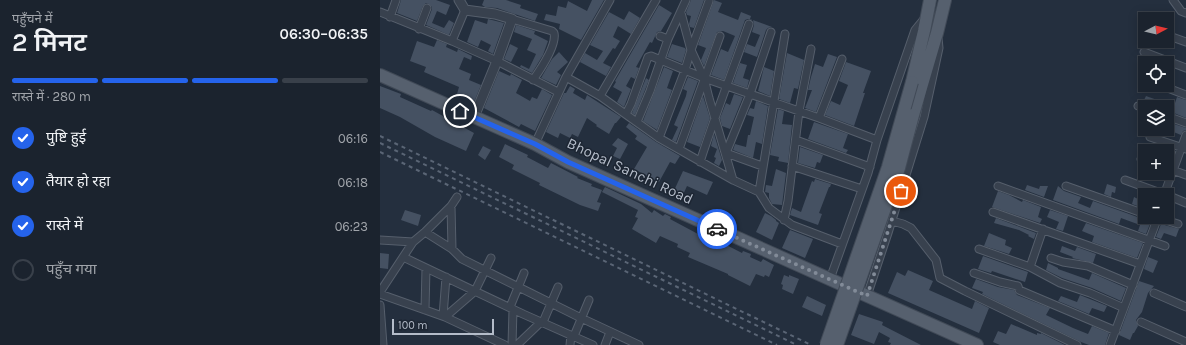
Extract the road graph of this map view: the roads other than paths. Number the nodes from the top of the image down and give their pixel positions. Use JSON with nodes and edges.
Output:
{"nodes":[{"id":1,"x":396,"y":0,"type":"edge"},
{"id":2,"x":459,"y":0,"type":"edge"},
{"id":3,"x":610,"y":0,"type":"edge"},
{"id":4,"x":656,"y":0,"type":"edge"},
{"id":5,"x":686,"y":0,"type":"edge"},
{"id":6,"x":930,"y":0,"type":"edge"},
{"id":7,"x":945,"y":0,"type":"edge"},
{"id":8,"x":1173,"y":0,"type":"edge"},
{"id":9,"x":709,"y":1,"type":"edge"},
{"id":10,"x":427,"y":8,"type":"dead end"},
{"id":11,"x":465,"y":10,"type":"junction"},
{"id":12,"x":380,"y":12,"type":"edge"},
{"id":13,"x":681,"y":13,"type":"junction"},
{"id":14,"x":1186,"y":13,"type":"edge"},
{"id":15,"x":928,"y":15,"type":"junction"},
{"id":16,"x":390,"y":17,"type":"junction"},
{"id":17,"x":512,"y":19,"type":"junction"},
{"id":18,"x":749,"y":24,"type":"dead end"},
{"id":19,"x":419,"y":29,"type":"junction"},
{"id":20,"x":771,"y":32,"type":"dead end"},
{"id":21,"x":937,"y":33,"type":"junction"},
{"id":22,"x":785,"y":34,"type":"dead end"},
{"id":23,"x":660,"y":36,"type":"dead end"},
{"id":24,"x":720,"y":36,"type":"dead end"},
{"id":25,"x":1174,"y":38,"type":"edge"},
{"id":26,"x":668,"y":39,"type":"junction"},
{"id":27,"x":452,"y":41,"type":"junction"},
{"id":28,"x":1186,"y":42,"type":"edge"},
{"id":29,"x":811,"y":49,"type":"dead end"},
{"id":30,"x":691,"y":50,"type":"junction"},
{"id":31,"x":1144,"y":52,"type":"dead end"},
{"id":32,"x":842,"y":59,"type":"dead end"},
{"id":33,"x":660,"y":60,"type":"junction"},
{"id":34,"x":497,"y":61,"type":"junction"},
{"id":35,"x":1186,"y":68,"type":"edge"},
{"id":36,"x":685,"y":70,"type":"junction"},
{"id":37,"x":380,"y":75,"type":"edge"},
{"id":38,"x":566,"y":77,"type":"junction"},
{"id":39,"x":704,"y":78,"type":"junction"},
{"id":40,"x":533,"y":80,"type":"junction"},
{"id":41,"x":727,"y":86,"type":"junction"},
{"id":42,"x":1174,"y":90,"type":"edge"},
{"id":43,"x":558,"y":92,"type":"junction"},
{"id":44,"x":750,"y":94,"type":"junction"},
{"id":45,"x":1186,"y":95,"type":"edge"},
{"id":46,"x":600,"y":96,"type":"junction"},
{"id":47,"x":774,"y":103,"type":"junction"},
{"id":48,"x":799,"y":112,"type":"junction"},
{"id":49,"x":626,"y":114,"type":"junction"},
{"id":50,"x":715,"y":116,"type":"junction"},
{"id":51,"x":474,"y":117,"type":"junction"},
{"id":52,"x":819,"y":118,"type":"junction"},
{"id":53,"x":1174,"y":119,"type":"edge"},
{"id":54,"x":637,"y":122,"type":"junction"},
{"id":55,"x":1186,"y":123,"type":"edge"},
{"id":56,"x":1186,"y":135,"type":"edge"},
{"id":57,"x":1150,"y":137,"type":"dead end"},
{"id":58,"x":659,"y":138,"type":"junction"},
{"id":59,"x":796,"y":140,"type":"junction"},
{"id":60,"x":877,"y":140,"type":"junction"},
{"id":61,"x":535,"y":144,"type":"junction"},
{"id":62,"x":1184,"y":148,"type":"edge"},
{"id":63,"x":679,"y":149,"type":"junction"},
{"id":64,"x":726,"y":153,"type":"junction"},
{"id":65,"x":700,"y":162,"type":"junction"},
{"id":66,"x":1174,"y":163,"type":"edge"},
{"id":67,"x":762,"y":166,"type":"junction"},
{"id":68,"x":792,"y":166,"type":"junction"},
{"id":69,"x":870,"y":167,"type":"junction"},
{"id":70,"x":1174,"y":170,"type":"edge"},
{"id":71,"x":1186,"y":175,"type":"edge"},
{"id":72,"x":733,"y":180,"type":"junction"},
{"id":73,"x":1125,"y":180,"type":"dead end"},
{"id":74,"x":998,"y":186,"type":"dead end"},
{"id":75,"x":1066,"y":186,"type":"dead end"},
{"id":76,"x":1146,"y":188,"type":"edge"},
{"id":77,"x":862,"y":189,"type":"junction"},
{"id":78,"x":759,"y":192,"type":"junction"},
{"id":79,"x":457,"y":198,"type":"dead end"},
{"id":80,"x":1174,"y":198,"type":"edge"},
{"id":81,"x":1186,"y":203,"type":"edge"},
{"id":82,"x":451,"y":206,"type":"junction"},
{"id":83,"x":993,"y":212,"type":"dead end"},
{"id":84,"x":1138,"y":212,"type":"edge"},
{"id":85,"x":784,"y":220,"type":"junction"},
{"id":86,"x":892,"y":221,"type":"junction"},
{"id":87,"x":1174,"y":223,"type":"edge"},
{"id":88,"x":1155,"y":224,"type":"edge"},
{"id":89,"x":1178,"y":224,"type":"dead end"},
{"id":90,"x":1043,"y":229,"type":"junction"},
{"id":91,"x":425,"y":232,"type":"junction"},
{"id":92,"x":380,"y":240,"type":"edge"},
{"id":93,"x":1149,"y":241,"type":"junction"},
{"id":94,"x":413,"y":242,"type":"junction"},
{"id":95,"x":842,"y":244,"type":"junction"},
{"id":96,"x":1165,"y":246,"type":"dead end"},
{"id":97,"x":452,"y":249,"type":"junction"},
{"id":98,"x":979,"y":249,"type":"dead end"},
{"id":99,"x":403,"y":257,"type":"junction"},
{"id":100,"x":491,"y":258,"type":"dead end"},
{"id":101,"x":1051,"y":258,"type":"dead end"},
{"id":102,"x":1140,"y":264,"type":"junction"},
{"id":103,"x":1030,"y":267,"type":"junction"},
{"id":104,"x":426,"y":268,"type":"junction"},
{"id":105,"x":485,"y":271,"type":"junction"},
{"id":106,"x":524,"y":273,"type":"dead end"},
{"id":107,"x":974,"y":273,"type":"dead end"},
{"id":108,"x":446,"y":277,"type":"junction"},
{"id":109,"x":830,"y":279,"type":"junction"},
{"id":110,"x":1133,"y":285,"type":"junction"},
{"id":111,"x":518,"y":287,"type":"junction"},
{"id":112,"x":558,"y":287,"type":"dead end"},
{"id":113,"x":475,"y":291,"type":"junction"},
{"id":114,"x":380,"y":293,"type":"edge"},
{"id":115,"x":1154,"y":293,"type":"dead end"},
{"id":116,"x":867,"y":296,"type":"junction"},
{"id":117,"x":589,"y":300,"type":"dead end"},
{"id":118,"x":551,"y":303,"type":"junction"},
{"id":119,"x":380,"y":305,"type":"edge"},
{"id":120,"x":511,"y":308,"type":"junction"},
{"id":121,"x":1124,"y":308,"type":"junction"},
{"id":122,"x":1186,"y":308,"type":"edge"},
{"id":123,"x":425,"y":310,"type":"junction"},
{"id":124,"x":444,"y":317,"type":"junction"},
{"id":125,"x":582,"y":319,"type":"junction"},
{"id":126,"x":542,"y":322,"type":"junction"},
{"id":127,"x":1142,"y":322,"type":"dead end"},
{"id":128,"x":1116,"y":331,"type":"junction"},
{"id":129,"x":610,"y":332,"type":"junction"},
{"id":130,"x":573,"y":336,"type":"junction"},
{"id":131,"x":1185,"y":342,"type":"edge"},
{"id":132,"x":383,"y":345,"type":"edge"},
{"id":133,"x":505,"y":345,"type":"edge"},
{"id":134,"x":512,"y":345,"type":"edge"},
{"id":135,"x":517,"y":345,"type":"edge"},
{"id":136,"x":570,"y":345,"type":"edge"},
{"id":137,"x":593,"y":345,"type":"edge"},
{"id":138,"x":605,"y":345,"type":"edge"},
{"id":139,"x":639,"y":345,"type":"edge"},
{"id":140,"x":826,"y":345,"type":"edge"},
{"id":141,"x":837,"y":345,"type":"edge"},
{"id":142,"x":977,"y":345,"type":"edge"},
{"id":143,"x":1077,"y":345,"type":"edge"},
{"id":144,"x":1110,"y":345,"type":"edge"}],
"edges":[{"from":1,"to":16,"type":"street"},
{"from":2,"to":11,"type":"street"},
{"from":3,"to":38,"type":"street"},
{"from":4,"to":46,"type":"street"},
{"from":5,"to":13,"type":"street"},
{"from":6,"to":15,"type":"main road"},
{"from":7,"to":21,"type":"main road"},
{"from":8,"to":14,"type":"street"},
{"from":9,"to":30,"type":"street"},
{"from":10,"to":19,"type":"street"},
{"from":11,"to":17,"type":"street"},
{"from":11,"to":27,"type":"street"},
{"from":12,"to":16,"type":"street"},
{"from":13,"to":26,"type":"street"},
{"from":13,"to":30,"type":"street"},
{"from":15,"to":60,"type":"street"},
{"from":15,"to":140,"type":"main road","bridge":true},
{"from":16,"to":19,"type":"street"},
{"from":17,"to":34,"type":"street"},
{"from":17,"to":40,"type":"street"},
{"from":18,"to":41,"type":"street"},
{"from":19,"to":27,"type":"street"},
{"from":20,"to":44,"type":"street"},
{"from":21,"to":86,"type":"street"},
{"from":21,"to":141,"type":"main road","bridge":true},
{"from":22,"to":47,"type":"street"},
{"from":23,"to":26,"type":"street"},
{"from":24,"to":39,"type":"street"},
{"from":25,"to":28,"type":"street"},
{"from":26,"to":33,"type":"street"},
{"from":27,"to":34,"type":"street"},
{"from":29,"to":48,"type":"street"},
{"from":30,"to":36,"type":"street"},
{"from":30,"to":39,"type":"street"},
{"from":31,"to":35,"type":"street"},
{"from":32,"to":52,"type":"street"},
{"from":33,"to":36,"type":"street"},
{"from":33,"to":49,"type":"street"},
{"from":33,"to":54,"type":"street"},
{"from":34,"to":40,"type":"street"},
{"from":34,"to":51,"type":"street"},
{"from":36,"to":39,"type":"street"},
{"from":36,"to":58,"type":"street"},
{"from":37,"to":51,"type":"main road","name":"Bhopal Sanchi Road"},
{"from":38,"to":43,"type":"street"},
{"from":38,"to":46,"type":"street"},
{"from":39,"to":41,"type":"street"},
{"from":39,"to":50,"type":"street"},
{"from":39,"to":63,"type":"street"},
{"from":40,"to":43,"type":"street"},
{"from":41,"to":44,"type":"street"},
{"from":41,"to":50,"type":"street"},
{"from":42,"to":45,"type":"street"},
{"from":43,"to":61,"type":"street"},
{"from":44,"to":47,"type":"street"},
{"from":44,"to":64,"type":"street"},
{"from":46,"to":49,"type":"street"},
{"from":47,"to":48,"type":"street"},
{"from":47,"to":67,"type":"street"},
{"from":48,"to":52,"type":"street"},
{"from":48,"to":59,"type":"street"},
{"from":49,"to":54,"type":"street"},
{"from":50,"to":64,"type":"street"},
{"from":50,"to":65,"type":"street"},
{"from":51,"to":61,"type":"main road","name":"Bhopal Sanchi Road"},
{"from":52,"to":60,"type":"street"},
{"from":53,"to":55,"type":"street"},
{"from":54,"to":58,"type":"street"},
{"from":56,"to":62,"type":"street"},
{"from":57,"to":62,"type":"street"},
{"from":58,"to":63,"type":"street"},
{"from":59,"to":68,"type":"street"},
{"from":59,"to":69,"type":"street"},
{"from":60,"to":69,"type":"street"},
{"from":61,"to":109,"type":"main road","name":"Bhopal Sanchi Road"},
{"from":62,"to":66,"type":"street"},
{"from":63,"to":65,"type":"street"},
{"from":64,"to":67,"type":"street"},
{"from":64,"to":72,"type":"street"},
{"from":65,"to":72,"type":"street"},
{"from":67,"to":78,"type":"street"},
{"from":68,"to":77,"type":"street"},
{"from":68,"to":85,"type":"street"},
{"from":69,"to":77,"type":"street"},
{"from":70,"to":71,"type":"street"},
{"from":72,"to":78,"type":"street"},
{"from":73,"to":76,"type":"street"},
{"from":74,"to":93,"type":"street"},
{"from":75,"to":84,"type":"street"},
{"from":77,"to":95,"type":"street"},
{"from":78,"to":85,"type":"street"},
{"from":79,"to":82,"type":"street"},
{"from":80,"to":81,"type":"street"},
{"from":82,"to":91,"type":"street"},
{"from":82,"to":97,"type":"street"},
{"from":83,"to":90,"type":"street"},
{"from":85,"to":95,"type":"street"},
{"from":86,"to":116,"type":"street"},
{"from":86,"to":143,"type":"street"},
{"from":87,"to":89,"type":"street"},
{"from":88,"to":93,"type":"street"},
{"from":90,"to":102,"type":"street"},
{"from":90,"to":103,"type":"street"},
{"from":91,"to":94,"type":"street"},
{"from":91,"to":97,"type":"street"},
{"from":92,"to":94,"type":"street"},
{"from":93,"to":96,"type":"street"},
{"from":93,"to":102,"type":"street"},
{"from":94,"to":99,"type":"street"},
{"from":95,"to":109,"type":"street"},
{"from":97,"to":105,"type":"street"},
{"from":98,"to":103,"type":"street"},
{"from":99,"to":104,"type":"street"},
{"from":99,"to":114,"type":"street"},
{"from":100,"to":105,"type":"street"},
{"from":101,"to":110,"type":"street"},
{"from":102,"to":110,"type":"street"},
{"from":103,"to":121,"type":"street"},
{"from":104,"to":108,"type":"street"},
{"from":104,"to":123,"type":"street"},
{"from":105,"to":111,"type":"street"},
{"from":105,"to":113,"type":"street"},
{"from":106,"to":111,"type":"street"},
{"from":107,"to":128,"type":"street"},
{"from":108,"to":113,"type":"street"},
{"from":108,"to":124,"type":"street"},
{"from":109,"to":116,"type":"main road","name":"Bhopal Sanchi Road"},
{"from":110,"to":121,"type":"street"},
{"from":111,"to":118,"type":"street"},
{"from":111,"to":120,"type":"street"},
{"from":112,"to":118,"type":"street"},
{"from":113,"to":120,"type":"street"},
{"from":113,"to":124,"type":"street"},
{"from":114,"to":123,"type":"street"},
{"from":115,"to":122,"type":"street"},
{"from":116,"to":142,"type":"main road","name":"Bhopal Sanchi Road"},
{"from":117,"to":125,"type":"street"},
{"from":118,"to":125,"type":"street"},
{"from":118,"to":126,"type":"street"},
{"from":119,"to":132,"type":"street"},
{"from":120,"to":126,"type":"street"},
{"from":120,"to":134,"type":"street"},
{"from":121,"to":128,"type":"street"},
{"from":123,"to":124,"type":"street"},
{"from":124,"to":133,"type":"street"},
{"from":125,"to":129,"type":"street"},
{"from":125,"to":130,"type":"street"},
{"from":126,"to":130,"type":"street"},
{"from":126,"to":135,"type":"street"},
{"from":127,"to":131,"type":"street"},
{"from":128,"to":144,"type":"street"},
{"from":129,"to":138,"type":"street"},
{"from":129,"to":139,"type":"street"},
{"from":130,"to":136,"type":"street"},
{"from":130,"to":137,"type":"street"}]}
